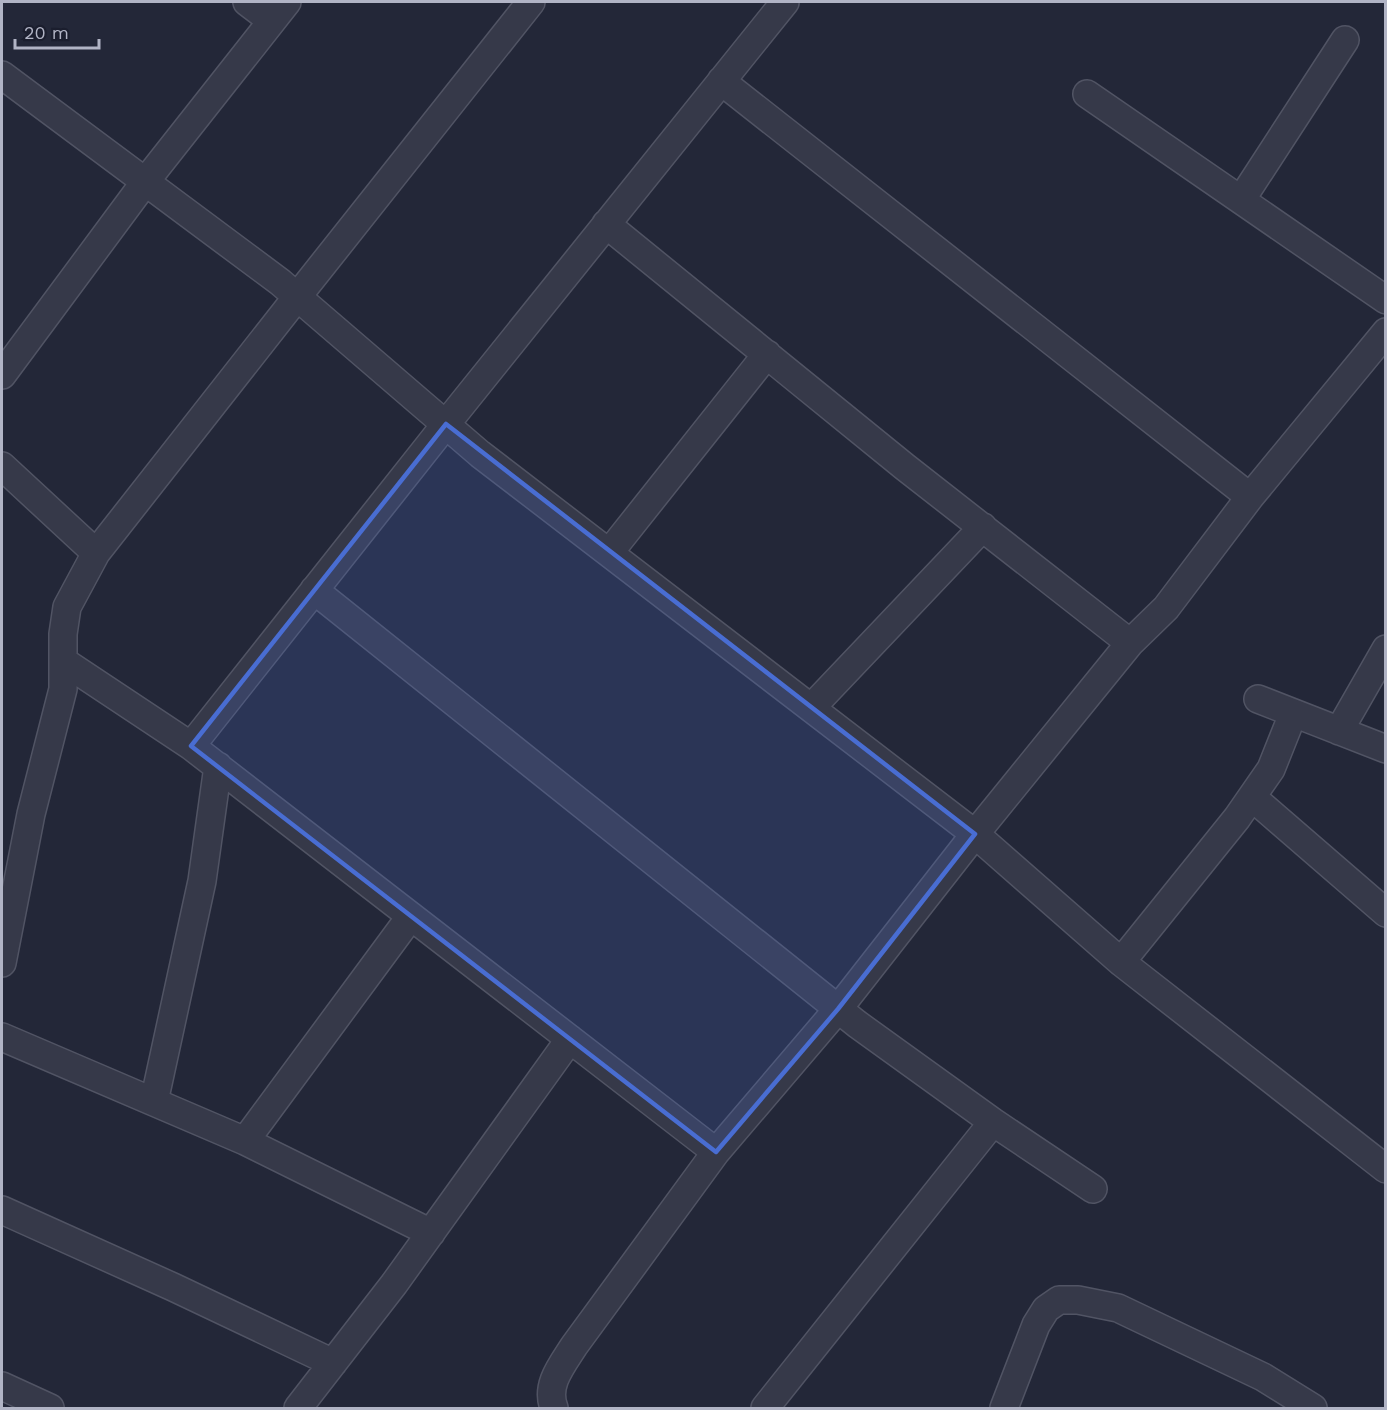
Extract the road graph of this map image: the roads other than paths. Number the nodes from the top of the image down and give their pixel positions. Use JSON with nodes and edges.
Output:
{"nodes":[{"id":1,"x":247,"y":2,"type":"edge"},
{"id":2,"x":531,"y":2,"type":"edge"},
{"id":3,"x":785,"y":2,"type":"edge"},
{"id":4,"x":280,"y":11,"type":"edge"},
{"id":5,"x":1346,"y":40,"type":"dead end"},
{"id":6,"x":2,"y":75,"type":"edge"},
{"id":7,"x":721,"y":81,"type":"junction"},
{"id":8,"x":1087,"y":94,"type":"dead end"},
{"id":9,"x":144,"y":182,"type":"junction"},
{"id":10,"x":1241,"y":200,"type":"junction"},
{"id":11,"x":606,"y":224,"type":"junction"},
{"id":12,"x":297,"y":297,"type":"junction"},
{"id":13,"x":1386,"y":300,"type":"edge"},
{"id":14,"x":1386,"y":332,"type":"edge"},
{"id":15,"x":767,"y":354,"type":"junction"},
{"id":16,"x":2,"y":375,"type":"edge"},
{"id":17,"x":446,"y":424,"type":"junction"},
{"id":18,"x":2,"y":466,"type":"edge"},
{"id":19,"x":1250,"y":497,"type":"junction"},
{"id":20,"x":983,"y":527,"type":"junction"},
{"id":21,"x":96,"y":553,"type":"junction"},
{"id":22,"x":609,"y":553,"type":"junction"},
{"id":23,"x":314,"y":590,"type":"junction"},
{"id":24,"x":1130,"y":643,"type":"junction"},
{"id":25,"x":1386,"y":649,"type":"edge"},
{"id":26,"x":63,"y":662,"type":"junction"},
{"id":27,"x":1258,"y":699,"type":"dead end"},
{"id":28,"x":811,"y":708,"type":"junction"},
{"id":29,"x":1293,"y":714,"type":"junction"},
{"id":30,"x":1339,"y":731,"type":"junction"},
{"id":31,"x":191,"y":746,"type":"junction"},
{"id":32,"x":1386,"y":749,"type":"edge"},
{"id":33,"x":218,"y":766,"type":"junction"},
{"id":34,"x":1252,"y":797,"type":"junction"},
{"id":35,"x":975,"y":834,"type":"junction"},
{"id":36,"x":1386,"y":913,"type":"edge"},
{"id":37,"x":411,"y":916,"type":"junction"},
{"id":38,"x":1122,"y":962,"type":"junction"},
{"id":39,"x":2,"y":963,"type":"edge"},
{"id":40,"x":838,"y":1009,"type":"junction"},
{"id":41,"x":2,"y":1037,"type":"edge"},
{"id":42,"x":570,"y":1039,"type":"junction"},
{"id":43,"x":154,"y":1102,"type":"junction"},
{"id":44,"x":993,"y":1122,"type":"junction"},
{"id":45,"x":245,"y":1140,"type":"junction"},
{"id":46,"x":716,"y":1152,"type":"junction"},
{"id":47,"x":1386,"y":1169,"type":"edge"},
{"id":48,"x":1093,"y":1189,"type":"dead end"},
{"id":49,"x":2,"y":1210,"type":"edge"},
{"id":50,"x":431,"y":1233,"type":"junction"},
{"id":51,"x":333,"y":1363,"type":"junction"},
{"id":52,"x":2,"y":1386,"type":"edge"},
{"id":53,"x":50,"y":1408,"type":"edge"},
{"id":54,"x":298,"y":1408,"type":"edge"},
{"id":55,"x":554,"y":1408,"type":"edge"},
{"id":56,"x":765,"y":1408,"type":"edge"},
{"id":57,"x":1004,"y":1408,"type":"edge"},
{"id":58,"x":1313,"y":1408,"type":"edge"}],
"edges":[{"from":1,"to":4,"type":"street"},
{"from":2,"to":12,"type":"street"},
{"from":3,"to":7,"type":"street"},
{"from":4,"to":9,"type":"street"},
{"from":5,"to":10,"type":"street"},
{"from":6,"to":9,"type":"street"},
{"from":7,"to":11,"type":"street"},
{"from":7,"to":19,"type":"street"},
{"from":8,"to":10,"type":"street"},
{"from":9,"to":12,"type":"street"},
{"from":9,"to":16,"type":"street"},
{"from":10,"to":13,"type":"street"},
{"from":11,"to":15,"type":"street"},
{"from":11,"to":17,"type":"street"},
{"from":12,"to":17,"type":"street"},
{"from":12,"to":21,"type":"street"},
{"from":14,"to":19,"type":"street"},
{"from":15,"to":20,"type":"street"},
{"from":15,"to":22,"type":"street"},
{"from":17,"to":22,"type":"street"},
{"from":17,"to":23,"type":"street"},
{"from":18,"to":21,"type":"street"},
{"from":19,"to":24,"type":"street"},
{"from":20,"to":24,"type":"street"},
{"from":20,"to":28,"type":"street"},
{"from":21,"to":26,"type":"street"},
{"from":22,"to":28,"type":"street"},
{"from":23,"to":31,"type":"street"},
{"from":23,"to":40,"type":"street"},
{"from":24,"to":35,"type":"street"},
{"from":25,"to":30,"type":"street"},
{"from":26,"to":31,"type":"street"},
{"from":26,"to":39,"type":"street"},
{"from":27,"to":29,"type":"street"},
{"from":28,"to":35,"type":"street"},
{"from":29,"to":30,"type":"street"},
{"from":29,"to":34,"type":"street"},
{"from":30,"to":32,"type":"street"},
{"from":31,"to":33,"type":"street"},
{"from":33,"to":37,"type":"street"},
{"from":33,"to":43,"type":"street"},
{"from":34,"to":36,"type":"street"},
{"from":34,"to":38,"type":"street"},
{"from":35,"to":38,"type":"street"},
{"from":35,"to":40,"type":"street"},
{"from":37,"to":42,"type":"street"},
{"from":37,"to":45,"type":"street"},
{"from":38,"to":47,"type":"street"},
{"from":40,"to":44,"type":"street"},
{"from":40,"to":46,"type":"street"},
{"from":41,"to":43,"type":"street"},
{"from":42,"to":46,"type":"street"},
{"from":42,"to":50,"type":"street"},
{"from":43,"to":45,"type":"street"},
{"from":44,"to":48,"type":"street"},
{"from":44,"to":56,"type":"street"},
{"from":45,"to":50,"type":"street"},
{"from":46,"to":55,"type":"street"},
{"from":49,"to":51,"type":"street"},
{"from":50,"to":51,"type":"street"},
{"from":51,"to":54,"type":"street"},
{"from":52,"to":53,"type":"street"},
{"from":57,"to":58,"type":"street"}]}
